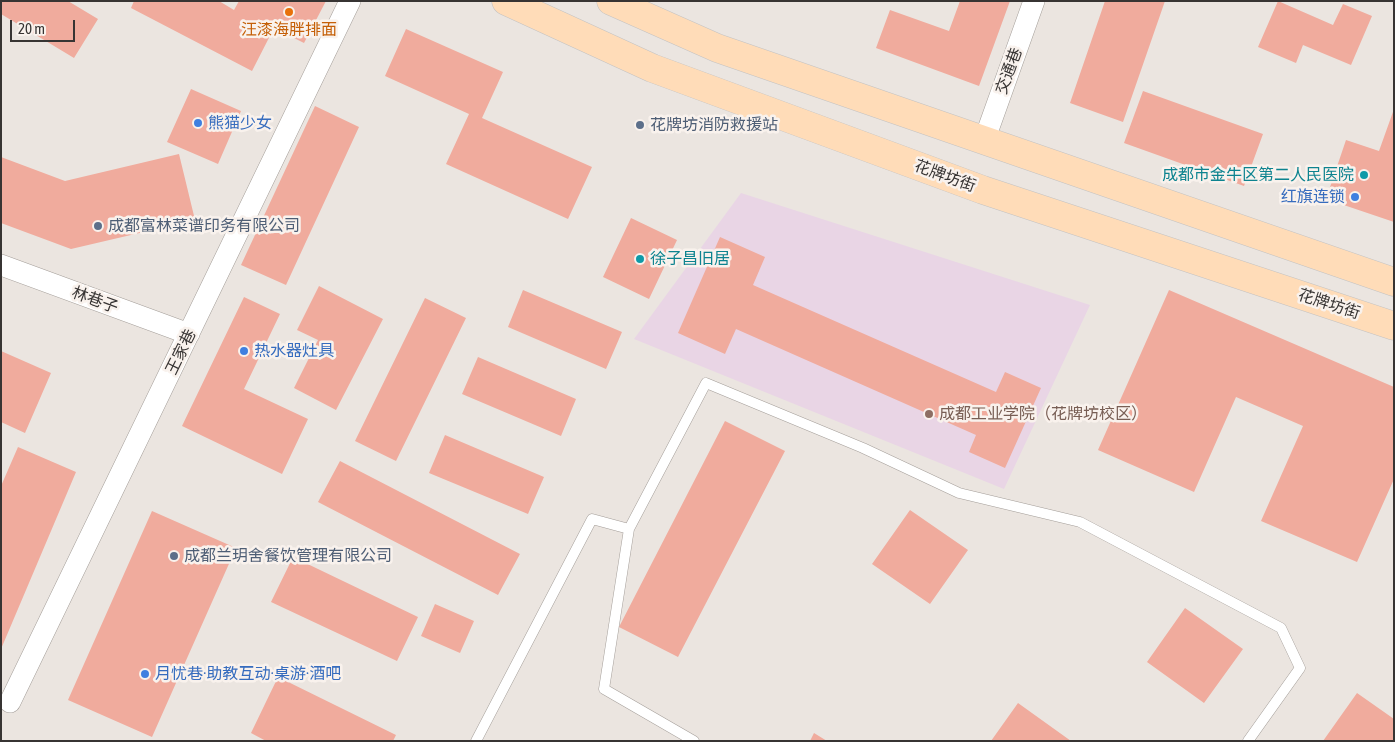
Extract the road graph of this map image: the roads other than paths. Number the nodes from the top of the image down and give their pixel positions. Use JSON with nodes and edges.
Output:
{"nodes":[{"id":1,"x":350,"y":1,"type":"edge"},
{"id":2,"x":506,"y":1,"type":"edge"},
{"id":3,"x":612,"y":1,"type":"edge"},
{"id":4,"x":1034,"y":1,"type":"edge"},
{"id":5,"x":984,"y":141,"type":"junction"},
{"id":6,"x":1,"y":265,"type":"edge"},
{"id":7,"x":1394,"y":282,"type":"edge"},
{"id":8,"x":1394,"y":326,"type":"edge"},
{"id":9,"x":189,"y":334,"type":"junction"},
{"id":10,"x":629,"y":528,"type":"junction"},
{"id":11,"x":10,"y":702,"type":"dead end"},
{"id":12,"x":476,"y":741,"type":"edge"},
{"id":13,"x":694,"y":741,"type":"edge"},
{"id":14,"x":1248,"y":741,"type":"edge"}],
"edges":[{"from":1,"to":9,"type":"street","name":"王家巷"},
{"from":2,"to":8,"type":"main road","name":"花牌坊街"},
{"from":3,"to":5,"type":"main road"},
{"from":4,"to":5,"type":"street","name":"交通巷"},
{"from":5,"to":7,"type":"main road"},
{"from":6,"to":9,"type":"street","name":"林巷子"},
{"from":9,"to":11,"type":"street","name":"王家巷"},
{"from":10,"to":12,"type":"lane"},
{"from":10,"to":13,"type":"lane"},
{"from":10,"to":14,"type":"lane"}]}
